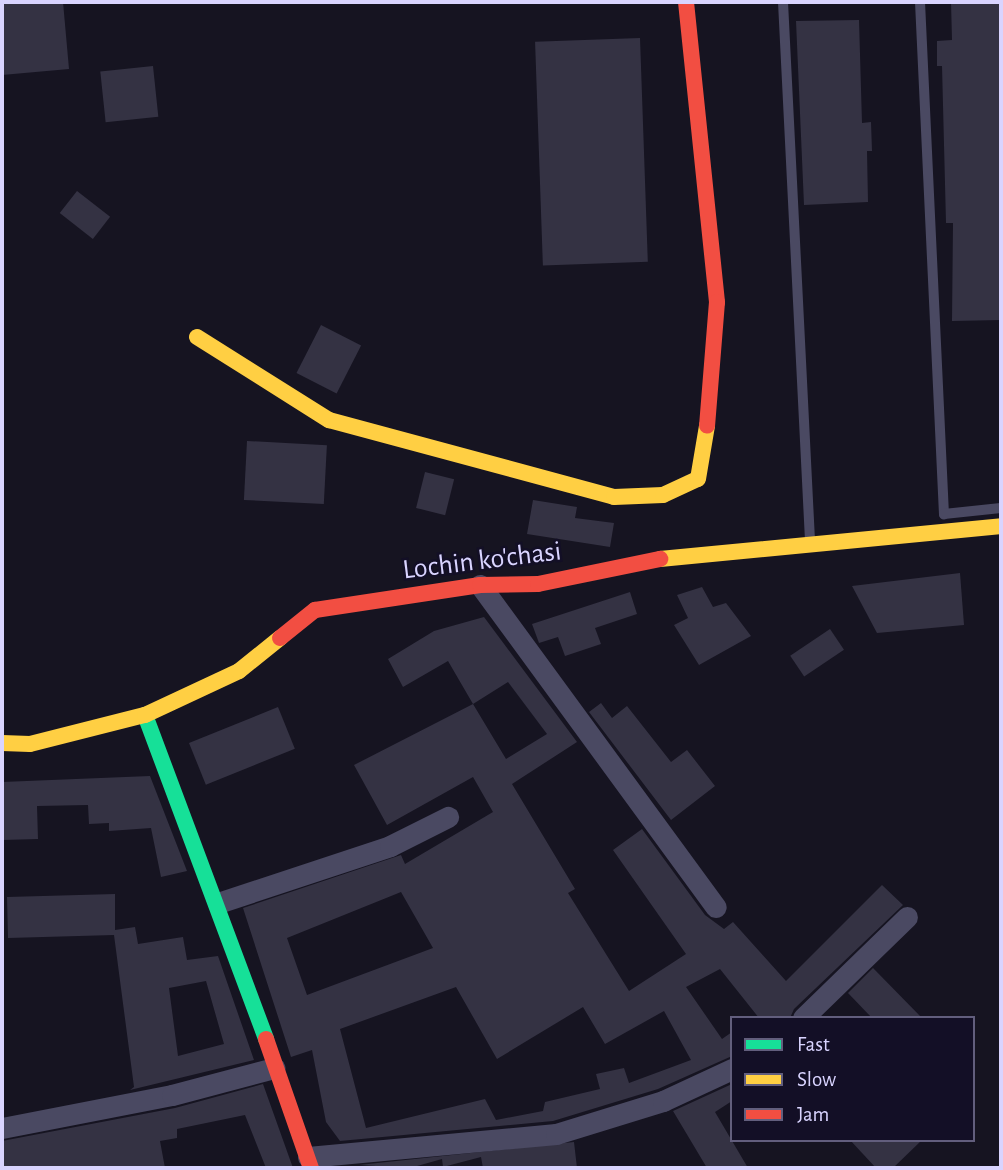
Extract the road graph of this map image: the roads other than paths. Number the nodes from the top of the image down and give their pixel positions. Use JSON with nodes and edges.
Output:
{"nodes":[{"id":1,"x":686,"y":2,"type":"edge"},
{"id":2,"x":783,"y":2,"type":"edge"},
{"id":3,"x":920,"y":2,"type":"edge"},
{"id":4,"x":197,"y":337,"type":"dead end"},
{"id":5,"x":1001,"y":508,"type":"edge"},
{"id":6,"x":1001,"y":526,"type":"edge"},
{"id":7,"x":810,"y":546,"type":"junction"},
{"id":8,"x":481,"y":584,"type":"junction"},
{"id":9,"x":145,"y":715,"type":"junction"},
{"id":10,"x":2,"y":743,"type":"edge"},
{"id":11,"x":448,"y":817,"type":"dead end"},
{"id":12,"x":218,"y":903,"type":"junction"},
{"id":13,"x":716,"y":907,"type":"dead end"},
{"id":14,"x":907,"y":917,"type":"dead end"},
{"id":15,"x":805,"y":1016,"type":"edge"},
{"id":16,"x":274,"y":1068,"type":"junction"},
{"id":17,"x":730,"y":1070,"type":"edge"},
{"id":18,"x":2,"y":1128,"type":"edge"},
{"id":19,"x":309,"y":1163,"type":"edge"}],
"edges":[{"from":1,"to":4,"type":"street"},
{"from":2,"to":7,"type":"lane"},
{"from":3,"to":5,"type":"lane"},
{"from":6,"to":7,"type":"street","name":"Lochin ko'chasi"},
{"from":7,"to":8,"type":"street","name":"Lochin ko'chasi"},
{"from":8,"to":9,"type":"street","name":"Lochin ko'chasi"},
{"from":8,"to":13,"type":"street"},
{"from":9,"to":10,"type":"street","name":"Lochin ko'chasi"},
{"from":9,"to":12,"type":"street"},
{"from":11,"to":12,"type":"street"},
{"from":12,"to":16,"type":"street"},
{"from":14,"to":15,"type":"street"},
{"from":16,"to":18,"type":"street"},
{"from":16,"to":19,"type":"street"},
{"from":17,"to":19,"type":"street"}]}
